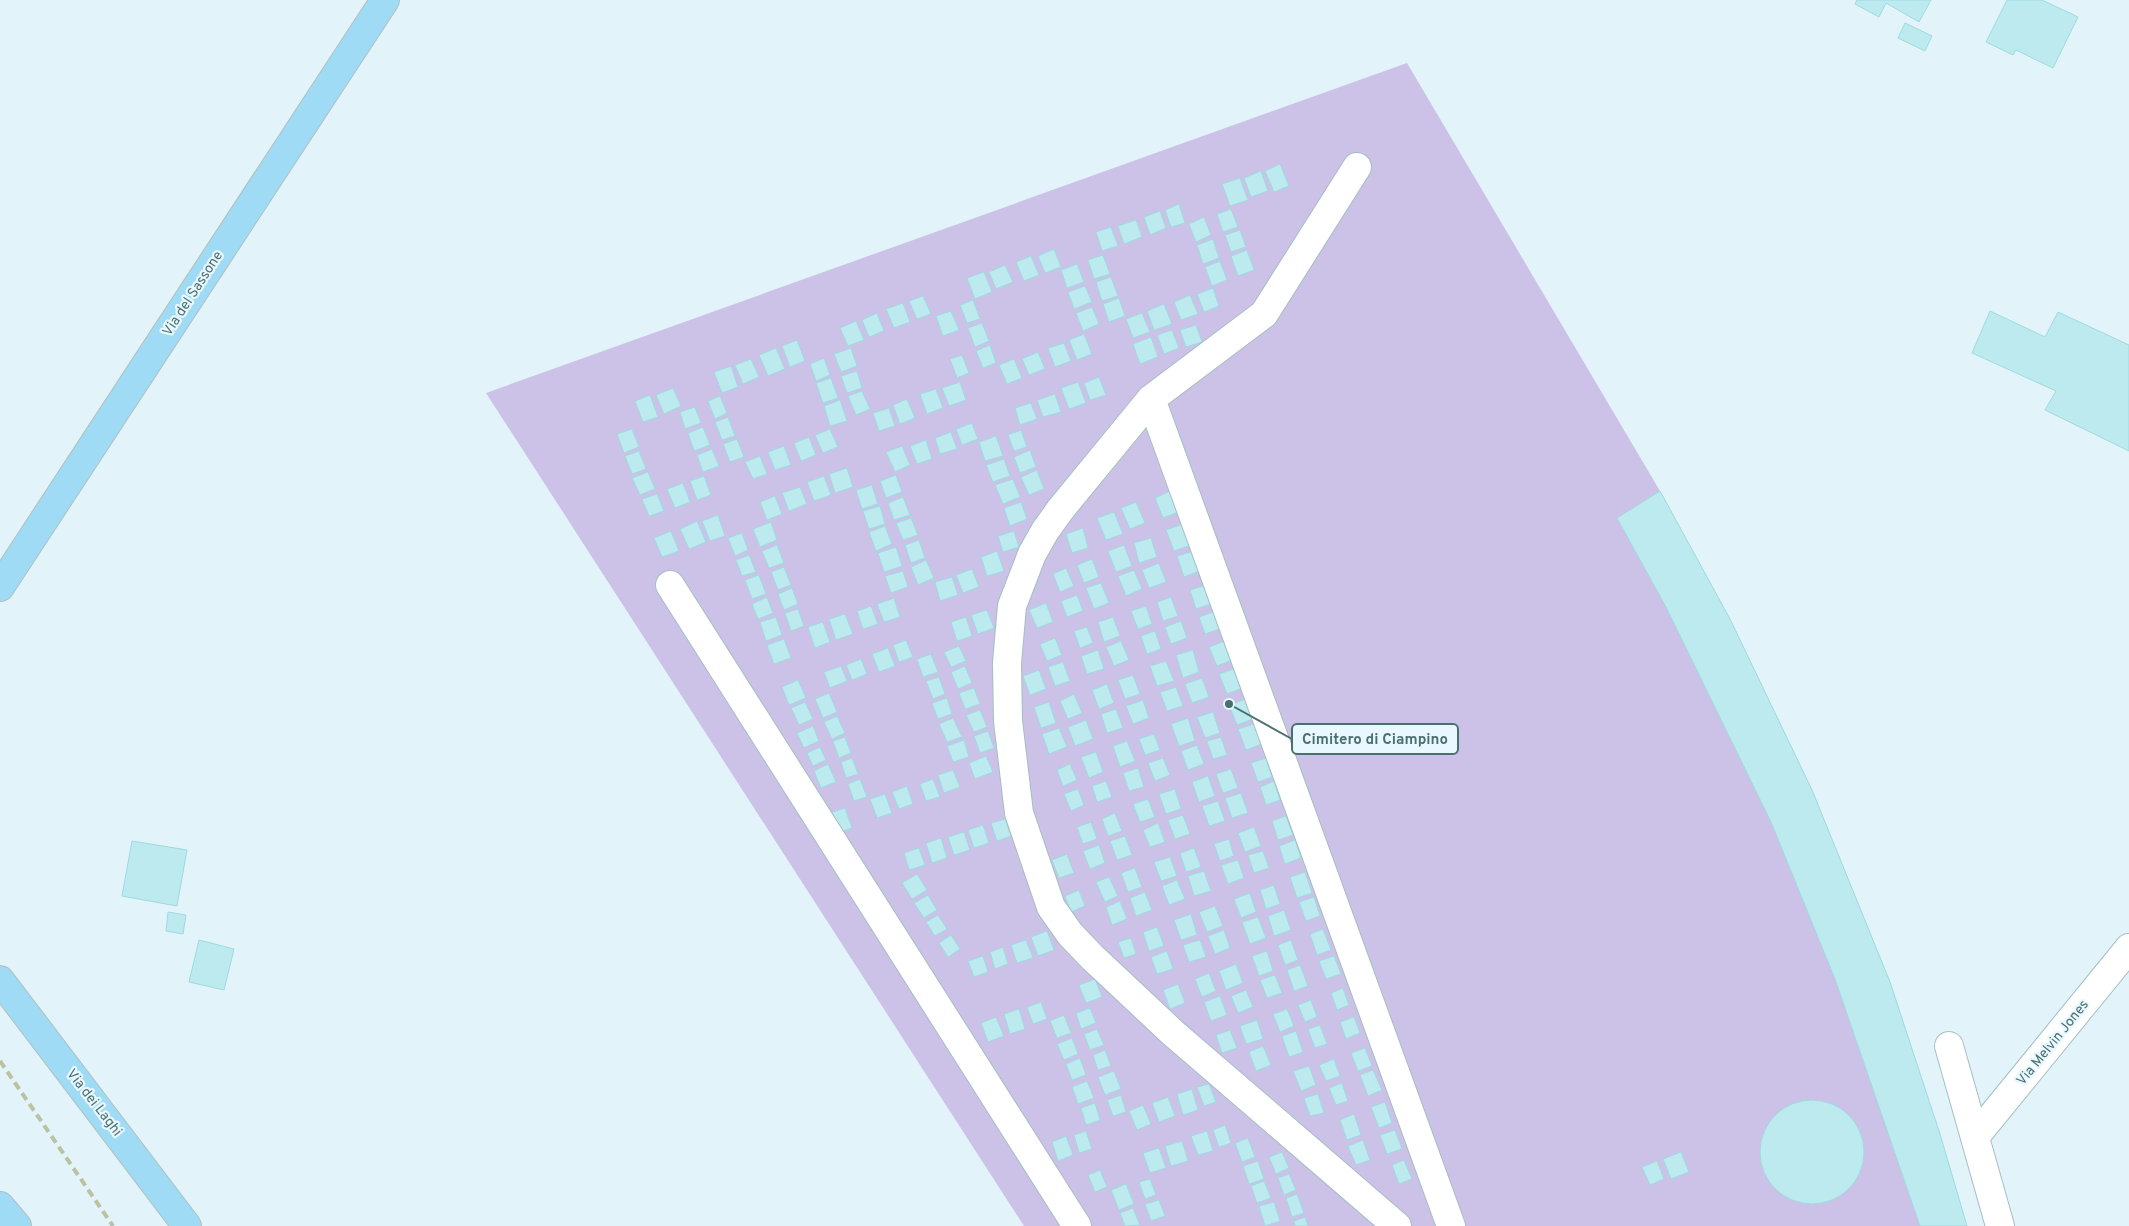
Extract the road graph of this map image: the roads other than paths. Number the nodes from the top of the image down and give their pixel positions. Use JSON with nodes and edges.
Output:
{"nodes":[{"id":1,"x":385,"y":0,"type":"edge"},
{"id":2,"x":1357,"y":167,"type":"dead end"},
{"id":3,"x":1151,"y":399,"type":"junction"},
{"id":4,"x":670,"y":585,"type":"dead end"},
{"id":5,"x":0,"y":587,"type":"edge"},
{"id":6,"x":2129,"y":948,"type":"edge"},
{"id":7,"x":0,"y":980,"type":"edge"},
{"id":8,"x":1949,"y":1046,"type":"dead end"},
{"id":9,"x":1975,"y":1137,"type":"junction"},
{"id":10,"x":0,"y":1206,"type":"edge"},
{"id":11,"x":17,"y":1226,"type":"edge"},
{"id":12,"x":187,"y":1226,"type":"edge"},
{"id":13,"x":1077,"y":1226,"type":"edge"},
{"id":14,"x":1397,"y":1226,"type":"edge"},
{"id":15,"x":1451,"y":1226,"type":"edge"},
{"id":16,"x":2000,"y":1226,"type":"edge"}],
"edges":[{"from":1,"to":5,"type":"main road","name":"Via del Sassone"},
{"from":2,"to":3,"type":"street"},
{"from":3,"to":14,"type":"street"},
{"from":3,"to":15,"type":"street"},
{"from":4,"to":13,"type":"street"},
{"from":6,"to":9,"type":"street","name":"Via Melvin Jones"},
{"from":7,"to":12,"type":"main road","name":"Via dei Laghi"},
{"from":8,"to":9,"type":"street"},
{"from":9,"to":16,"type":"street"},
{"from":10,"to":11,"type":"main road"}]}
